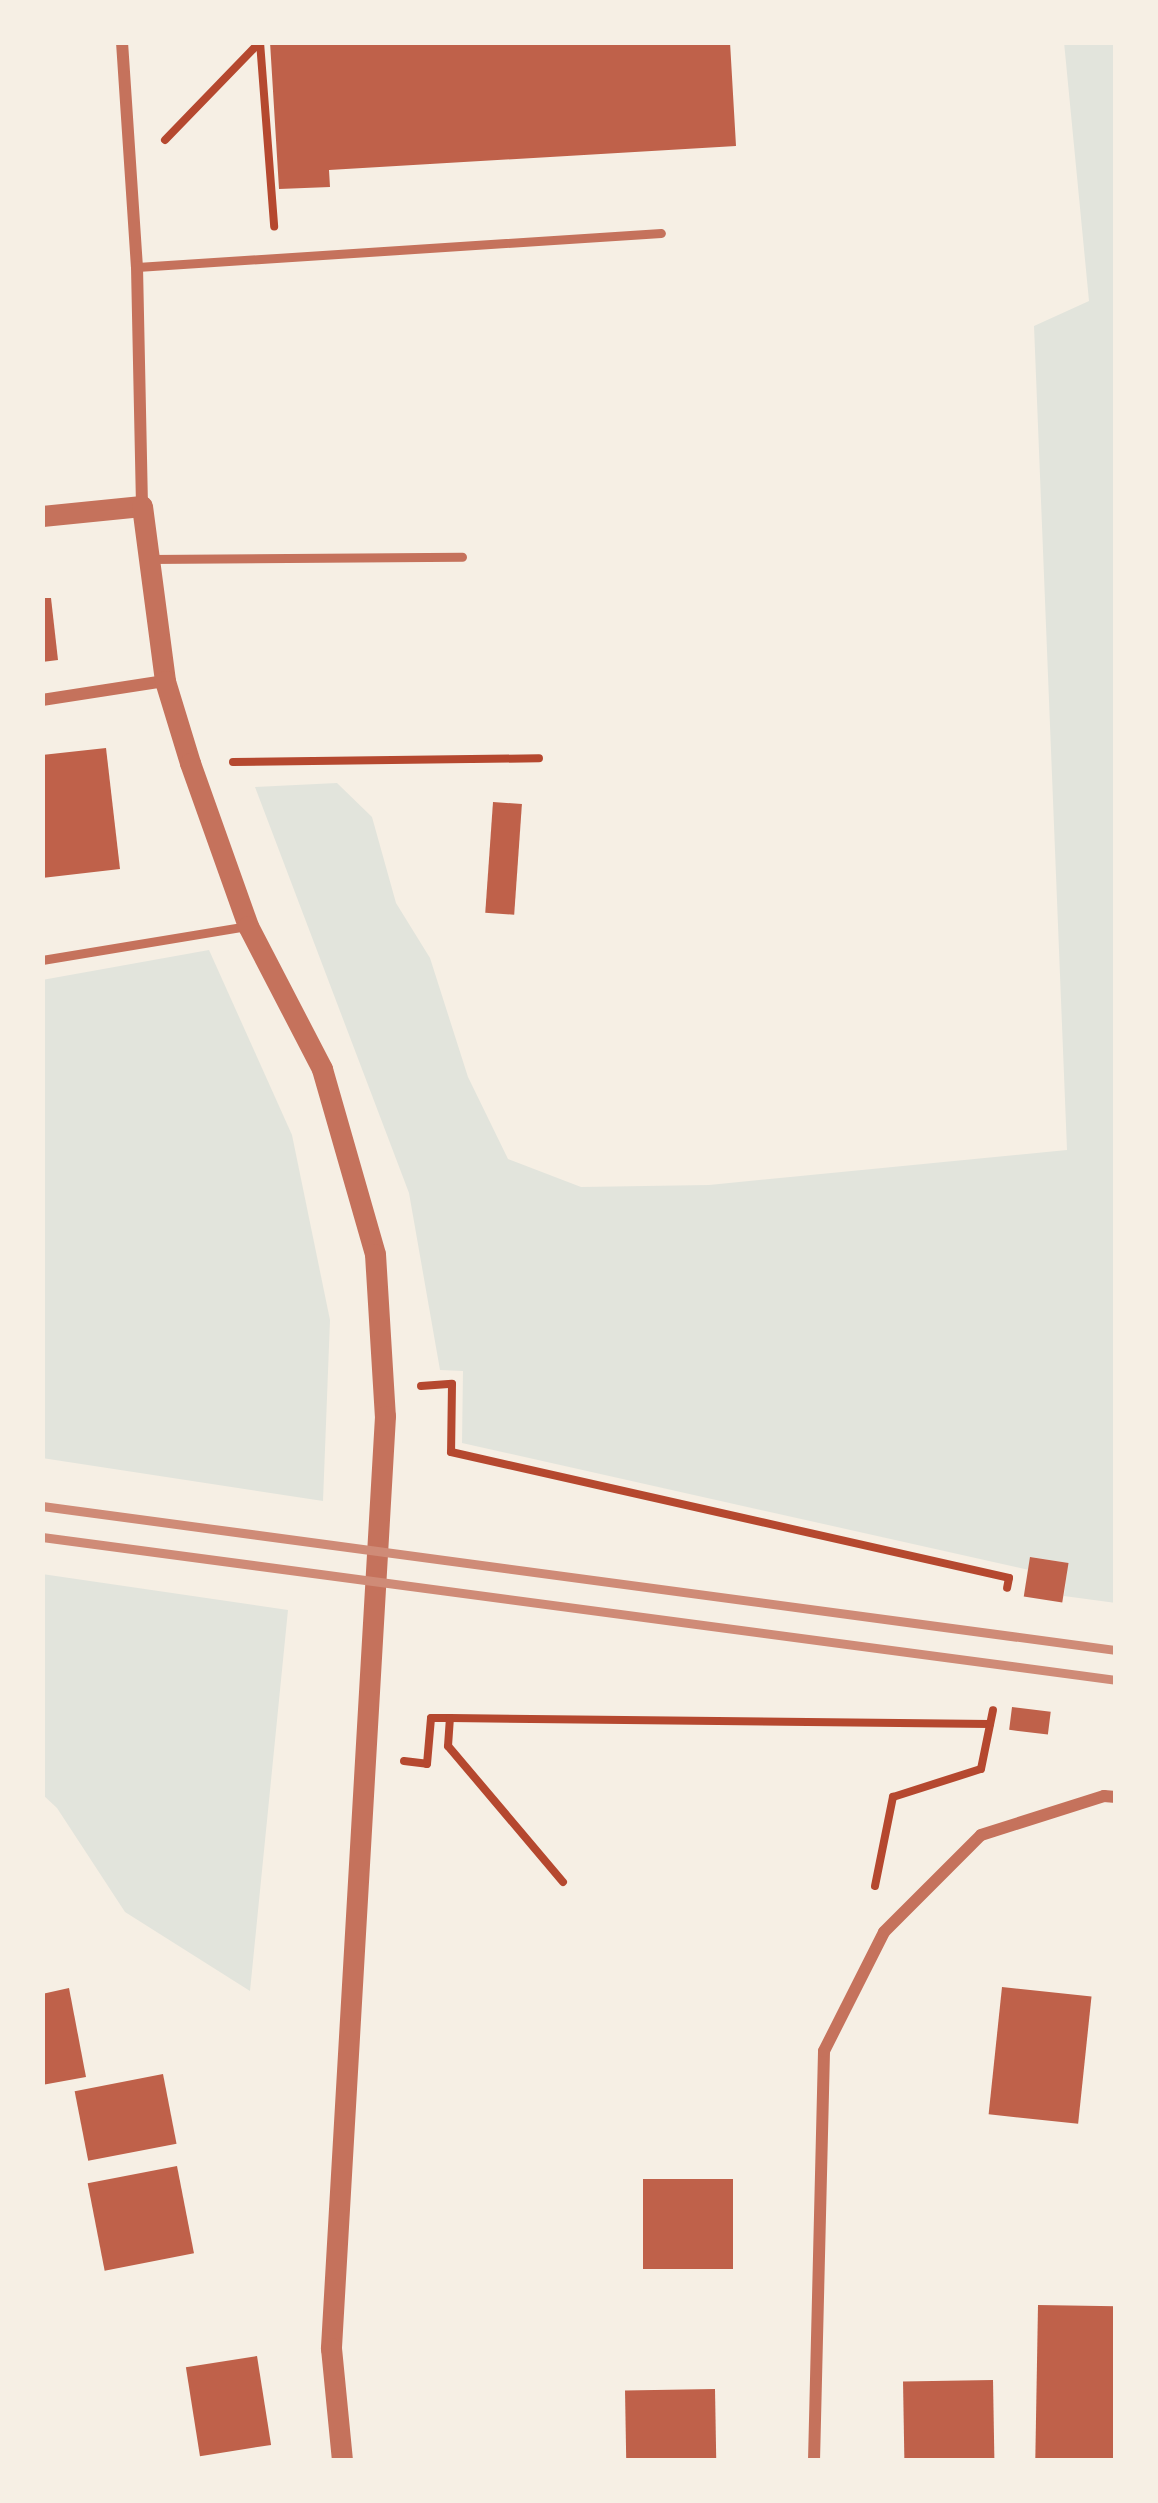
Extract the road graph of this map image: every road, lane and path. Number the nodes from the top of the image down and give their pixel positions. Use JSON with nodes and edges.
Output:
{"nodes":[{"id":1,"x":122,"y":42,"type":"edge"},
{"id":2,"x":131,"y":175,"type":"junction"},
{"id":3,"x":661,"y":233,"type":"dead end"},
{"id":4,"x":276,"y":258,"type":"junction"},
{"id":5,"x":137,"y":267,"type":"junction"},
{"id":6,"x":142,"y":506,"type":"junction"},
{"id":7,"x":42,"y":516,"type":"edge"},
{"id":8,"x":462,"y":557,"type":"dead end"},
{"id":9,"x":149,"y":559,"type":"junction"},
{"id":10,"x":165,"y":681,"type":"junction"},
{"id":11,"x":42,"y":700,"type":"edge"},
{"id":12,"x":539,"y":758,"type":"dead end"},
{"id":13,"x":190,"y":763,"type":"junction"},
{"id":14,"x":248,"y":926,"type":"junction"},
{"id":15,"x":42,"y":960,"type":"edge"},
{"id":16,"x":384,"y":1388,"type":"junction"},
{"id":17,"x":1007,"y":1588,"type":"dead end"},
{"id":18,"x":993,"y":1710,"type":"dead end"},
{"id":19,"x":450,"y":1718,"type":"junction"},
{"id":20,"x":990,"y":1724,"type":"junction"},
{"id":21,"x":368,"y":1756,"type":"junction"},
{"id":22,"x":1116,"y":1797,"type":"edge"},
{"id":23,"x":563,"y":1882,"type":"dead end"},
{"id":24,"x":884,"y":1932,"type":"junction"},
{"id":25,"x":342,"y":2461,"type":"edge"},
{"id":26,"x":814,"y":2461,"type":"edge"}],
"edges":[{"from":1,"to":2,"type":"street"},
{"from":2,"to":4,"type":"path"},
{"from":2,"to":5,"type":"street"},
{"from":3,"to":4,"type":"lane"},
{"from":4,"to":5,"type":"lane"},
{"from":5,"to":6,"type":"street"},
{"from":6,"to":7,"type":"street"},
{"from":6,"to":9,"type":"street"},
{"from":8,"to":9,"type":"lane"},
{"from":9,"to":10,"type":"street"},
{"from":10,"to":11,"type":"street"},
{"from":10,"to":13,"type":"street"},
{"from":12,"to":13,"type":"path"},
{"from":13,"to":14,"type":"street"},
{"from":14,"to":15,"type":"lane"},
{"from":14,"to":16,"type":"street"},
{"from":16,"to":17,"type":"path"},
{"from":16,"to":21,"type":"street"},
{"from":18,"to":20,"type":"path"},
{"from":19,"to":20,"type":"path"},
{"from":19,"to":21,"type":"path"},
{"from":19,"to":23,"type":"path"},
{"from":20,"to":24,"type":"path"},
{"from":21,"to":25,"type":"street"},
{"from":22,"to":24,"type":"street"},
{"from":24,"to":26,"type":"street"}]}
